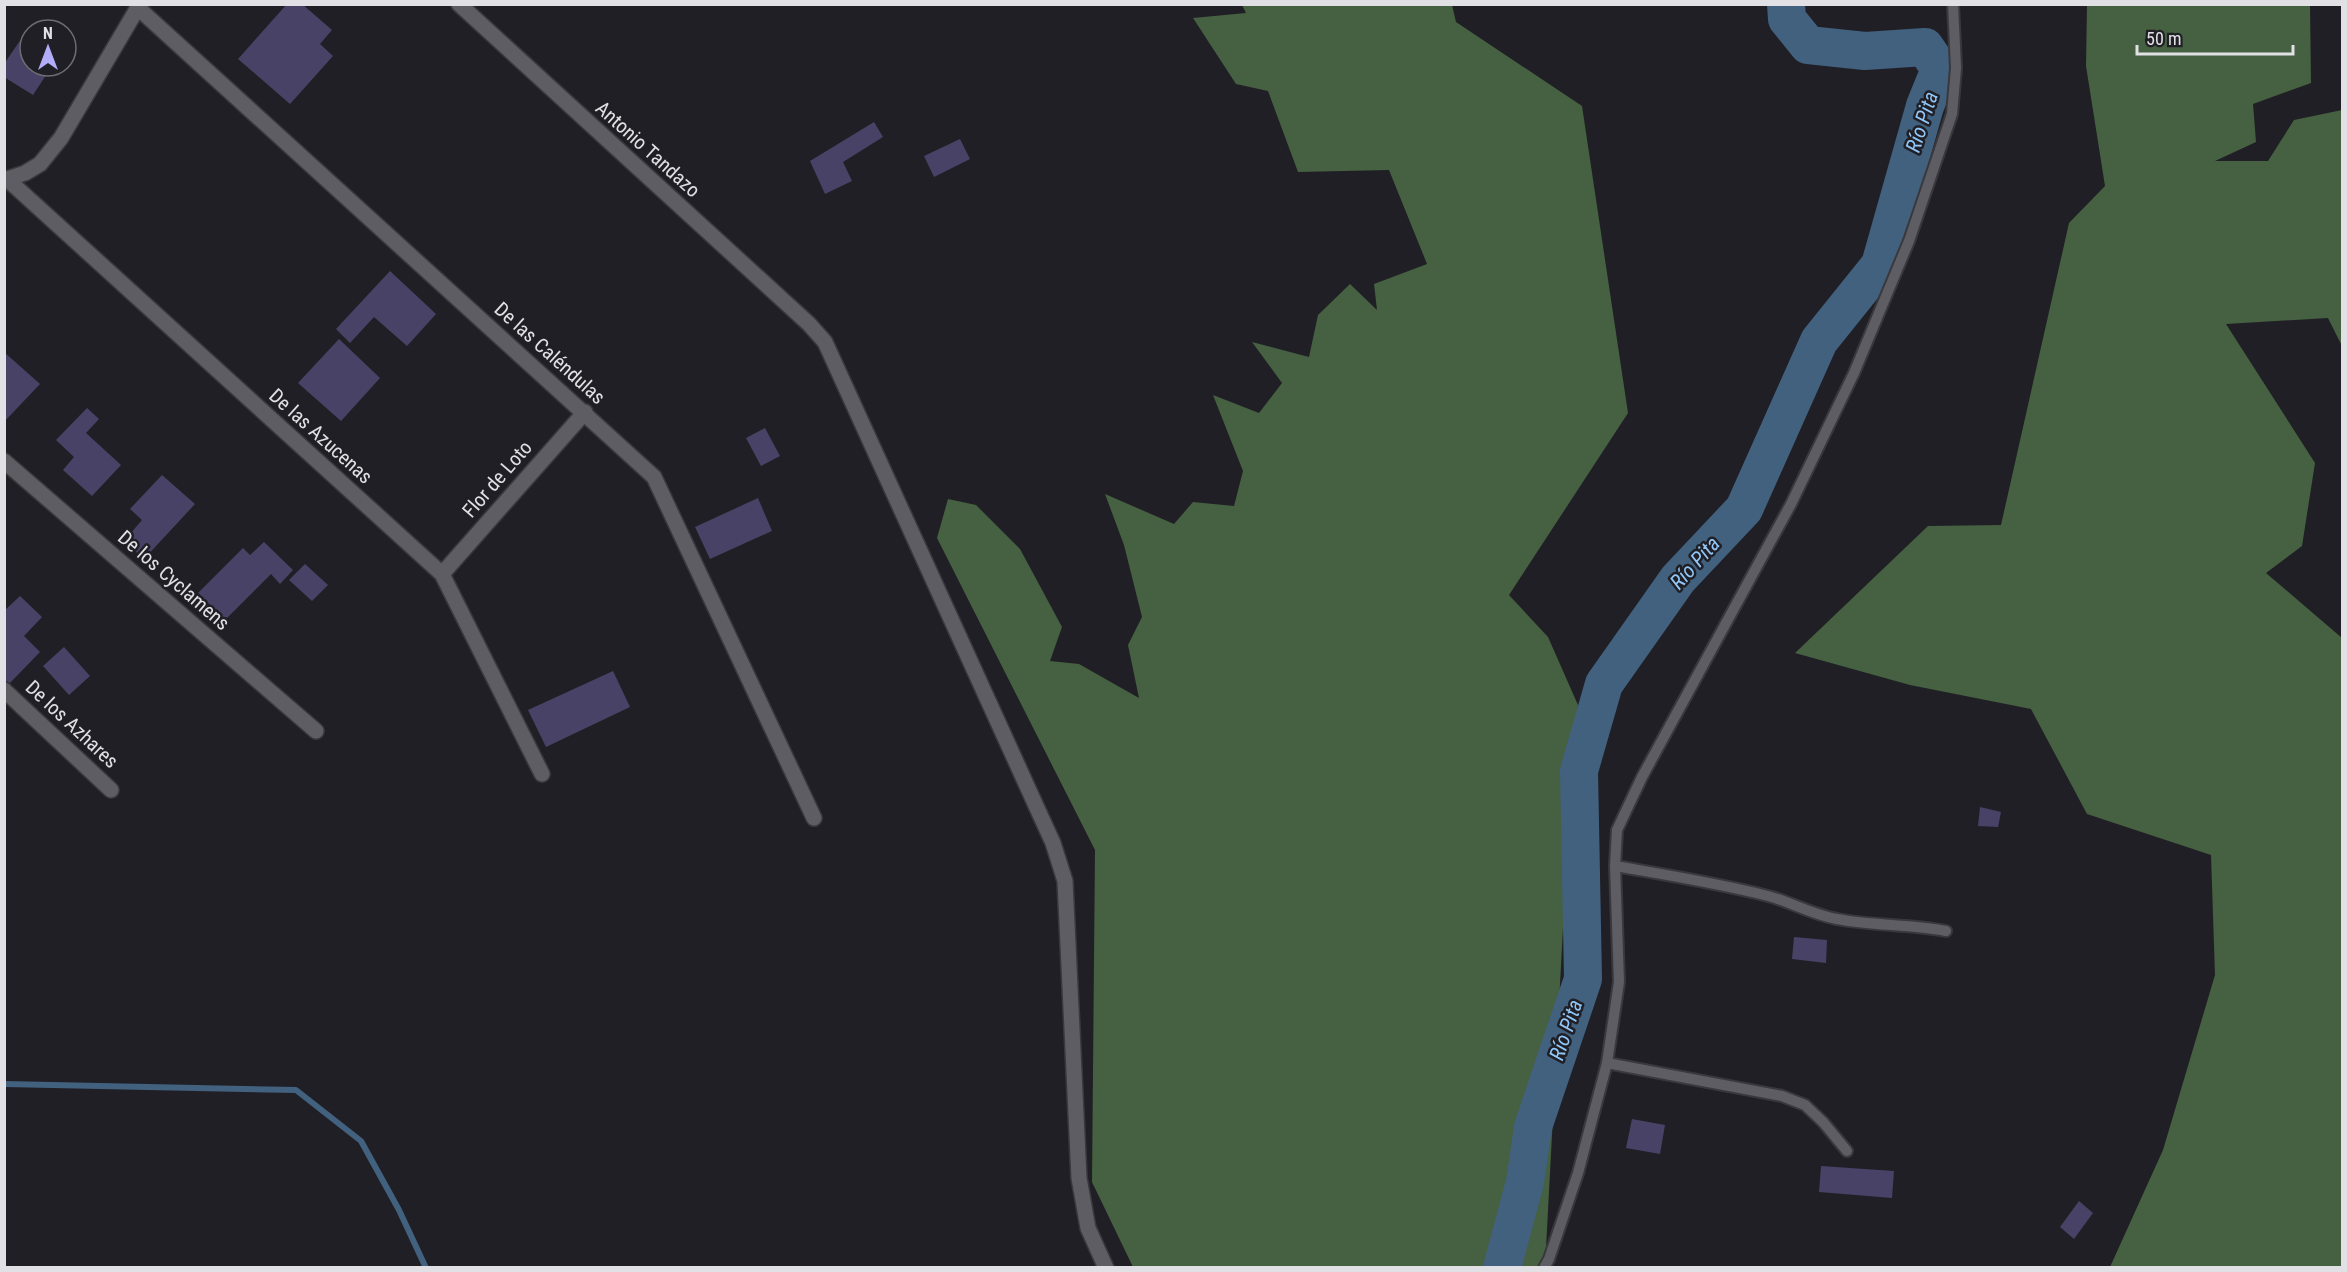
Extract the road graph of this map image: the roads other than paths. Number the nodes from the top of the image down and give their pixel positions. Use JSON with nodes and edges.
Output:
{"nodes":[{"id":1,"x":459,"y":4,"type":"edge"},
{"id":2,"x":1953,"y":4,"type":"edge"},
{"id":3,"x":139,"y":6,"type":"edge"},
{"id":4,"x":6,"y":179,"type":"edge"},
{"id":5,"x":585,"y":412,"type":"junction"},
{"id":6,"x":4,"y":461,"type":"edge"},
{"id":7,"x":442,"y":574,"type":"junction"},
{"id":8,"x":4,"y":690,"type":"edge"},
{"id":9,"x":316,"y":731,"type":"dead end"},
{"id":10,"x":542,"y":774,"type":"dead end"},
{"id":11,"x":111,"y":790,"type":"dead end"},
{"id":12,"x":814,"y":818,"type":"dead end"},
{"id":13,"x":1615,"y":866,"type":"junction"},
{"id":14,"x":1946,"y":931,"type":"dead end"},
{"id":15,"x":1607,"y":1063,"type":"junction"},
{"id":16,"x":1847,"y":1151,"type":"dead end"},
{"id":17,"x":1106,"y":1268,"type":"edge"},
{"id":18,"x":1544,"y":1268,"type":"edge"}],
"edges":[{"from":1,"to":17,"type":"street","name":"Antonio Tandazo"},
{"from":2,"to":13,"type":"lane"},
{"from":3,"to":4,"type":"street"},
{"from":3,"to":5,"type":"street","name":"De las Caléndulas"},
{"from":4,"to":7,"type":"street","name":"De las Azucenas"},
{"from":5,"to":7,"type":"street","name":"Flor de Loto"},
{"from":5,"to":12,"type":"street","name":"De las Caléndulas"},
{"from":6,"to":9,"type":"street","name":"De los Cyclamens"},
{"from":7,"to":10,"type":"street","name":"De las Azucenas"},
{"from":8,"to":11,"type":"street","name":"De los Azhares"},
{"from":13,"to":14,"type":"lane"},
{"from":13,"to":15,"type":"lane"},
{"from":15,"to":16,"type":"lane"},
{"from":15,"to":18,"type":"lane"}]}
